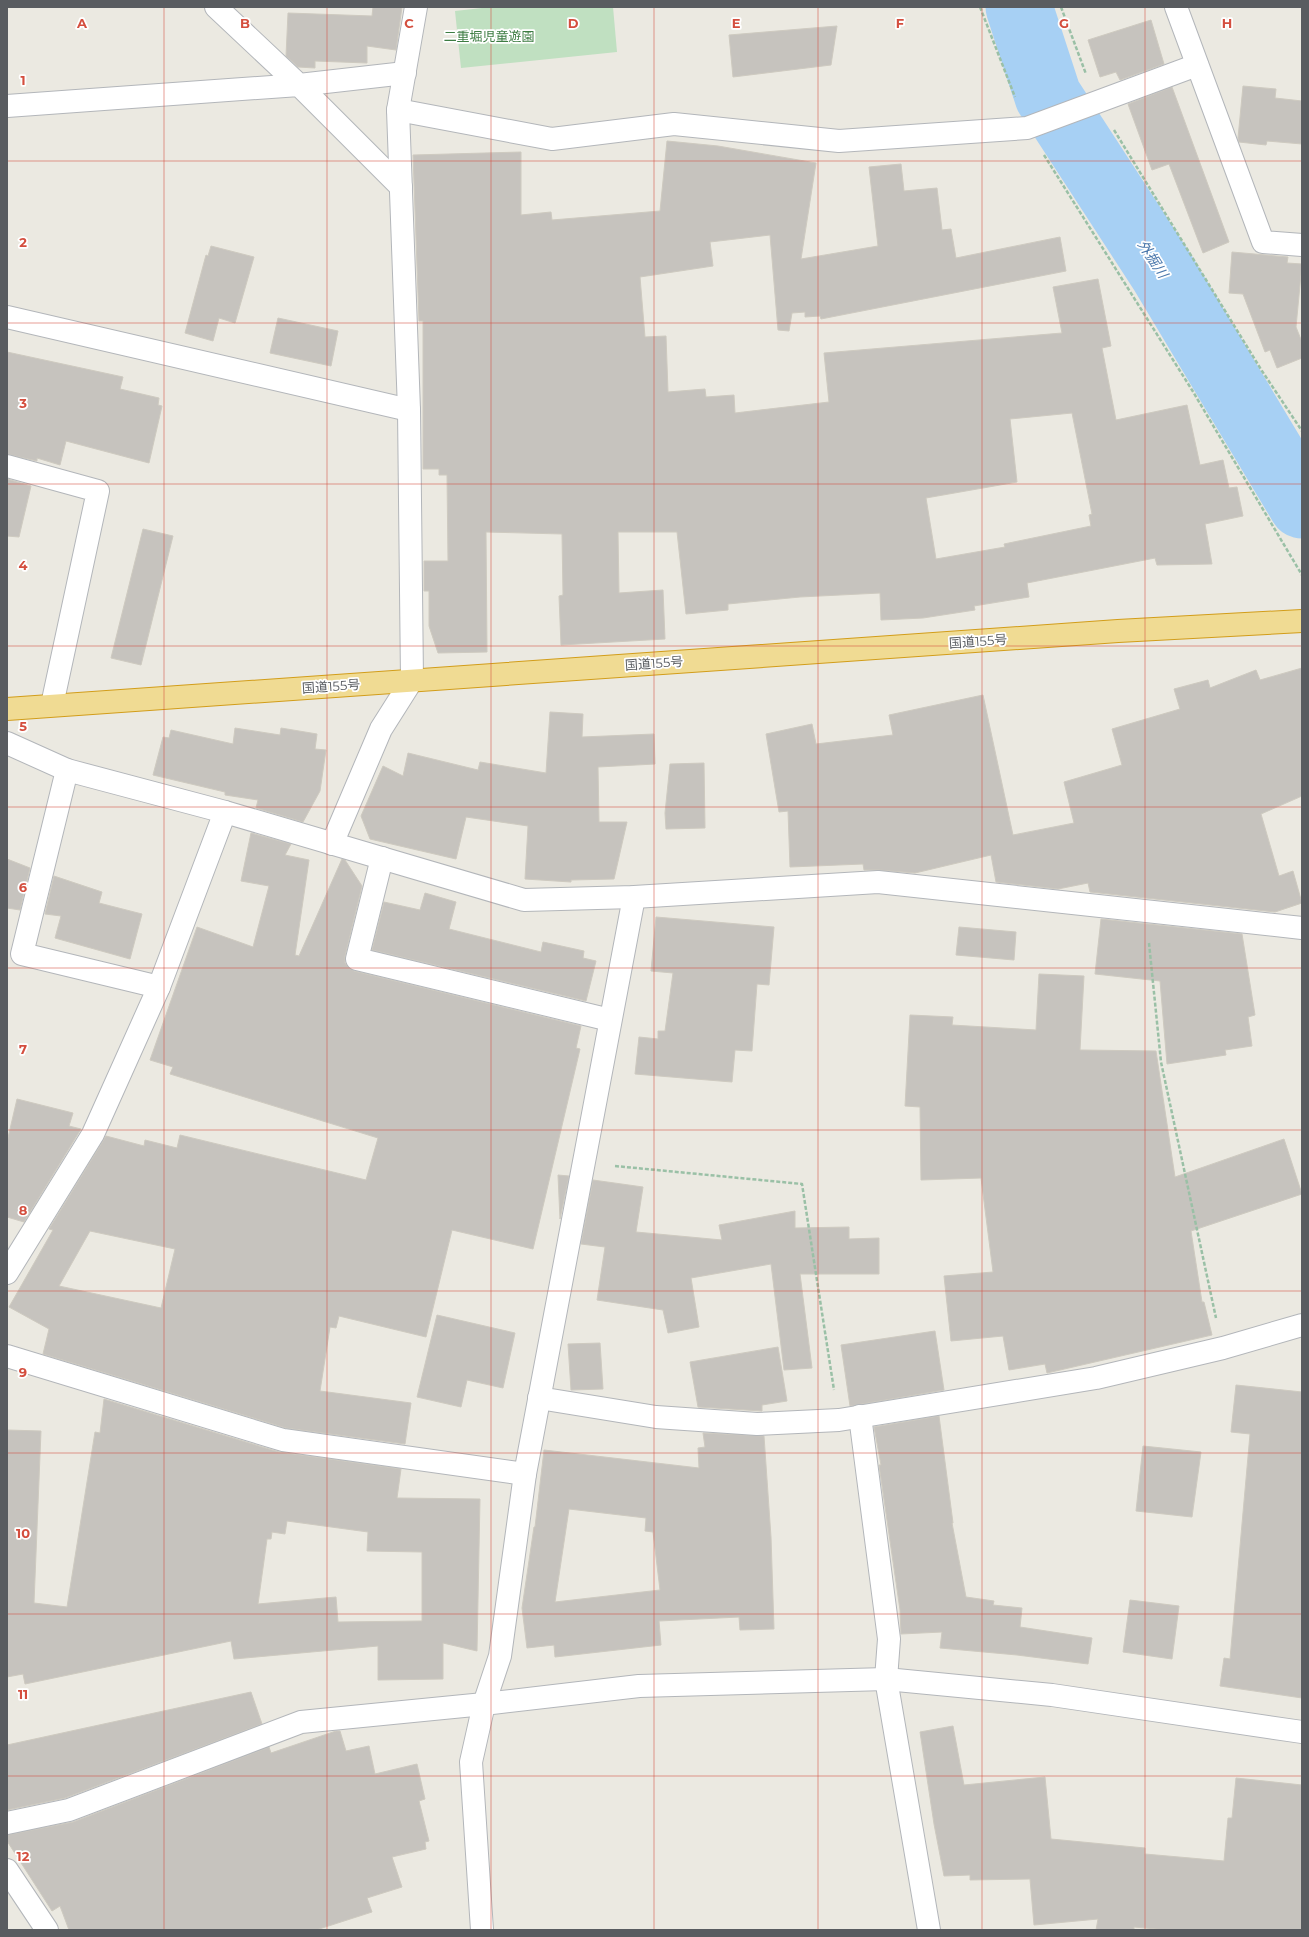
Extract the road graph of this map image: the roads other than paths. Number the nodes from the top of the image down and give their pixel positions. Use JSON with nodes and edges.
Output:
{"nodes":[{"id":1,"x":216,"y":7,"type":"edge"},
{"id":2,"x":416,"y":7,"type":"edge"},
{"id":3,"x":1176,"y":7,"type":"edge"},
{"id":4,"x":1197,"y":65,"type":"junction"},
{"id":5,"x":405,"y":73,"type":"junction"},
{"id":6,"x":299,"y":85,"type":"junction"},
{"id":7,"x":7,"y":106,"type":"edge"},
{"id":8,"x":398,"y":110,"type":"junction"},
{"id":9,"x":401,"y":187,"type":"junction"},
{"id":10,"x":1302,"y":245,"type":"edge"},
{"id":11,"x":7,"y":317,"type":"edge"},
{"id":12,"x":409,"y":410,"type":"junction"},
{"id":13,"x":7,"y":466,"type":"edge"},
{"id":14,"x":1302,"y":621,"type":"edge"},
{"id":15,"x":412,"y":680,"type":"junction"},
{"id":16,"x":52,"y":705,"type":"junction"},
{"id":17,"x":7,"y":709,"type":"edge"},
{"id":18,"x":7,"y":743,"type":"edge"},
{"id":19,"x":66,"y":770,"type":"junction"},
{"id":20,"x":225,"y":812,"type":"junction"},
{"id":21,"x":332,"y":844,"type":"junction"},
{"id":22,"x":382,"y":858,"type":"junction"},
{"id":23,"x":634,"y":897,"type":"junction"},
{"id":24,"x":1302,"y":928,"type":"edge"},
{"id":25,"x":159,"y":987,"type":"junction"},
{"id":26,"x":610,"y":1020,"type":"junction"},
{"id":27,"x":7,"y":1273,"type":"edge"},
{"id":28,"x":1302,"y":1325,"type":"edge"},
{"id":29,"x":7,"y":1356,"type":"edge"},
{"id":30,"x":539,"y":1398,"type":"junction"},
{"id":31,"x":860,"y":1416,"type":"junction"},
{"id":32,"x":525,"y":1474,"type":"junction"},
{"id":33,"x":886,"y":1679,"type":"junction"},
{"id":34,"x":484,"y":1704,"type":"junction"},
{"id":35,"x":1302,"y":1732,"type":"edge"},
{"id":36,"x":7,"y":1823,"type":"edge"},
{"id":37,"x":7,"y":1870,"type":"edge"},
{"id":38,"x":47,"y":1930,"type":"edge"},
{"id":39,"x":482,"y":1930,"type":"edge"},
{"id":40,"x":929,"y":1930,"type":"edge"}],
"edges":[{"from":1,"to":6,"type":"street"},
{"from":2,"to":5,"type":"street"},
{"from":3,"to":4,"type":"street"},
{"from":4,"to":8,"type":"street"},
{"from":4,"to":10,"type":"street"},
{"from":5,"to":6,"type":"street"},
{"from":5,"to":8,"type":"street"},
{"from":6,"to":7,"type":"street"},
{"from":6,"to":9,"type":"street"},
{"from":8,"to":9,"type":"street"},
{"from":9,"to":12,"type":"street"},
{"from":11,"to":12,"type":"street"},
{"from":12,"to":15,"type":"street"},
{"from":13,"to":16,"type":"street"},
{"from":14,"to":15,"type":"highway","name":"国道155号"},
{"from":15,"to":16,"type":"highway","name":"国道155号"},
{"from":15,"to":21,"type":"street"},
{"from":16,"to":17,"type":"highway","name":"国道155号"},
{"from":18,"to":19,"type":"street"},
{"from":19,"to":20,"type":"street"},
{"from":19,"to":25,"type":"street"},
{"from":20,"to":21,"type":"street"},
{"from":20,"to":25,"type":"street"},
{"from":21,"to":22,"type":"street"},
{"from":22,"to":23,"type":"street"},
{"from":22,"to":26,"type":"street"},
{"from":23,"to":24,"type":"street"},
{"from":23,"to":26,"type":"street"},
{"from":25,"to":27,"type":"street"},
{"from":26,"to":30,"type":"street"},
{"from":28,"to":31,"type":"street"},
{"from":29,"to":32,"type":"street"},
{"from":30,"to":31,"type":"street"},
{"from":30,"to":32,"type":"street"},
{"from":31,"to":33,"type":"street"},
{"from":32,"to":34,"type":"street"},
{"from":33,"to":34,"type":"street"},
{"from":33,"to":35,"type":"street"},
{"from":33,"to":40,"type":"street"},
{"from":34,"to":36,"type":"street"},
{"from":34,"to":39,"type":"street"},
{"from":37,"to":38,"type":"street"}]}
